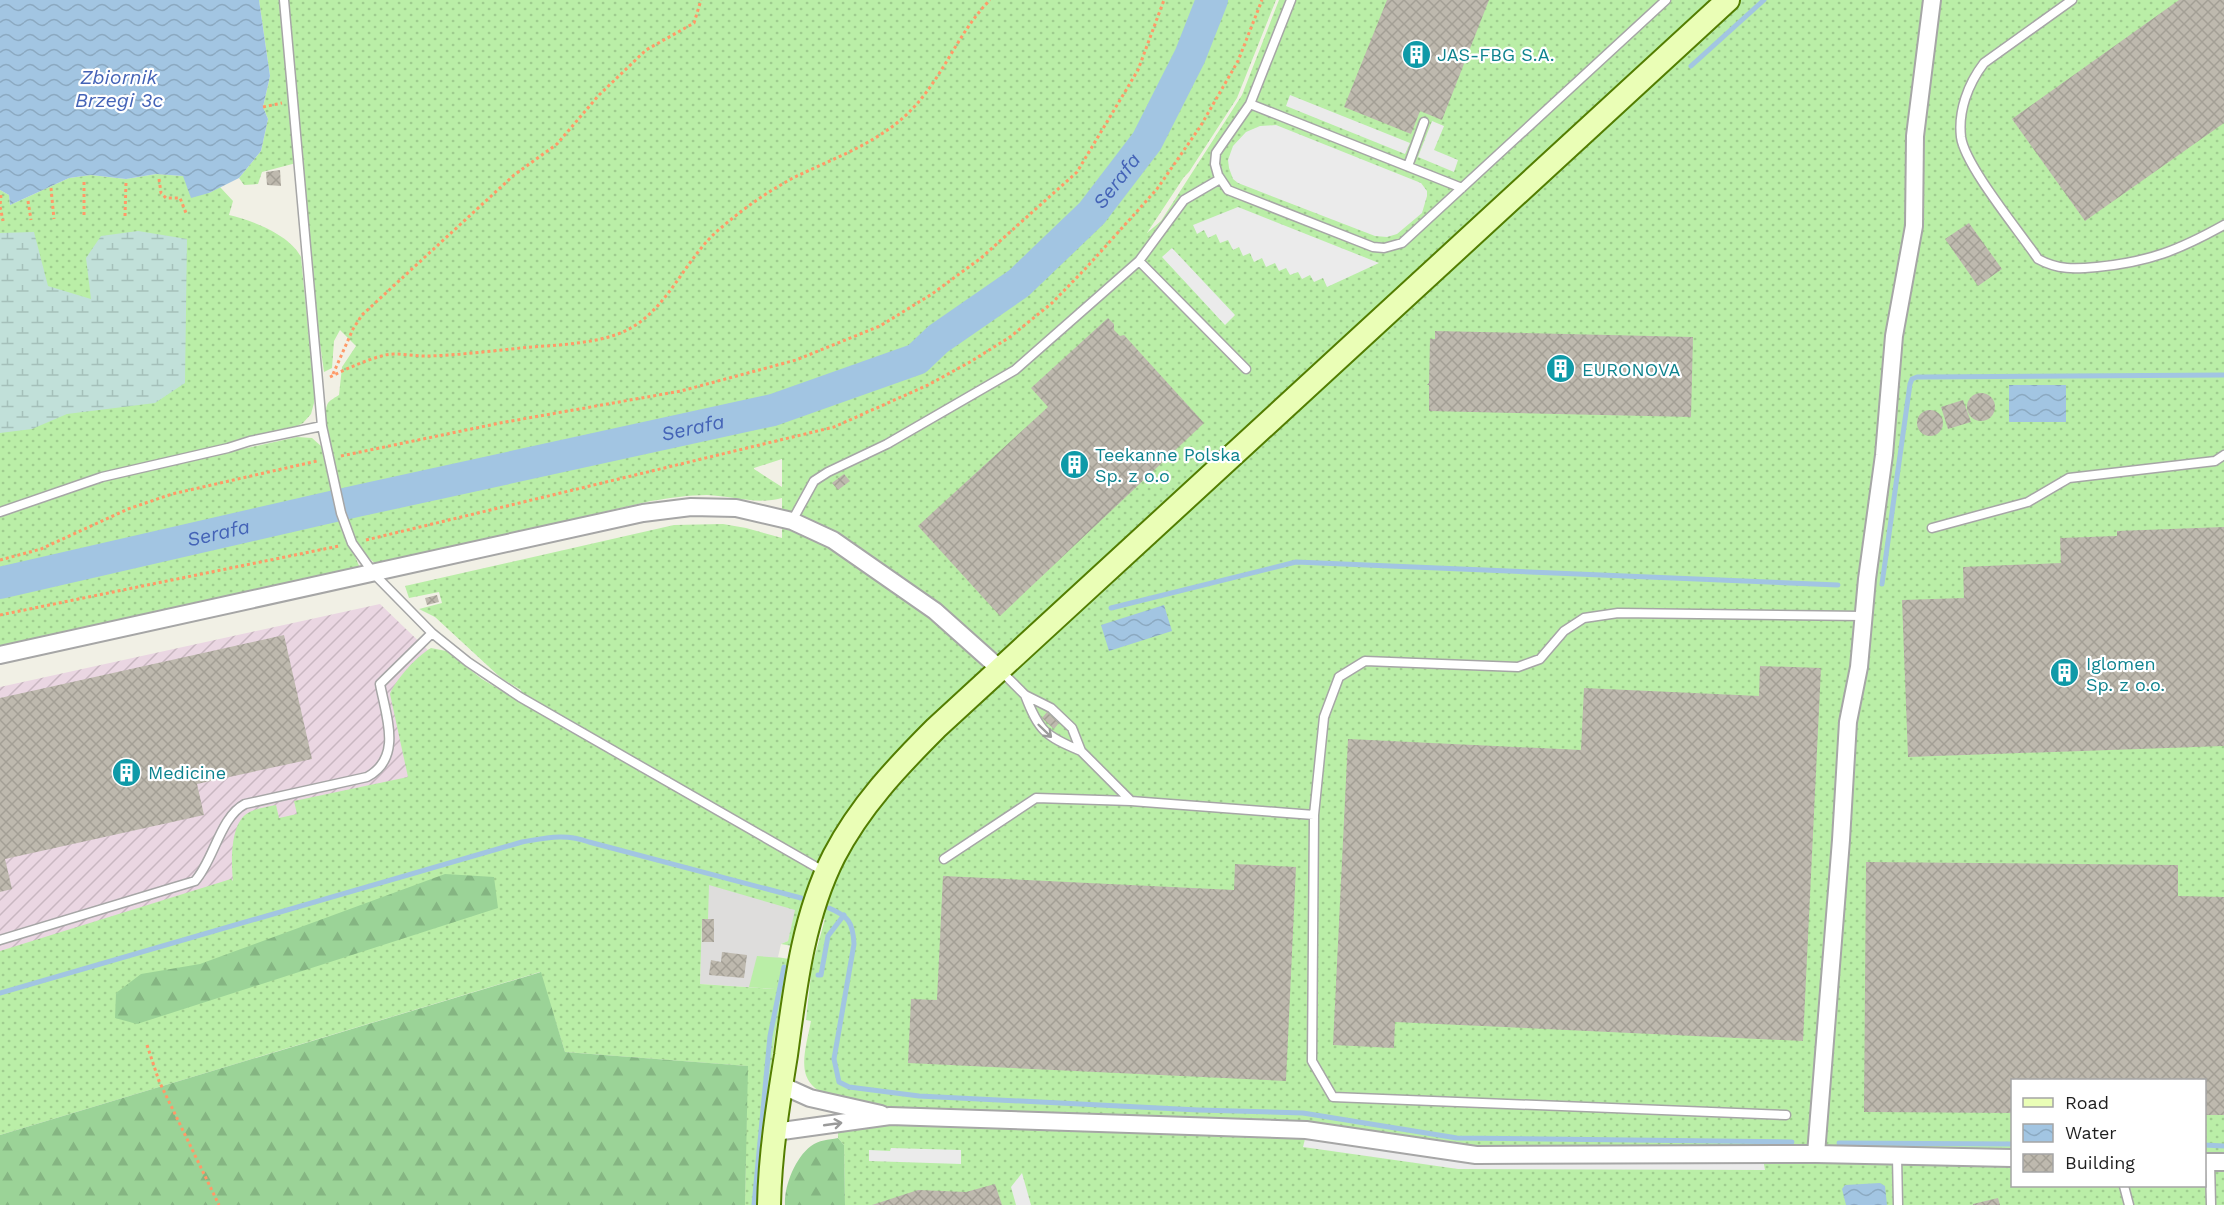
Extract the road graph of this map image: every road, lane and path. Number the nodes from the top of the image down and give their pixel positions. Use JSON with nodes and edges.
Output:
{"nodes":[{"id":1,"x":284,"y":0,"type":"edge"},
{"id":2,"x":701,"y":0,"type":"edge"},
{"id":3,"x":990,"y":0,"type":"edge"},
{"id":4,"x":1164,"y":0,"type":"edge"},
{"id":5,"x":1262,"y":0,"type":"edge"},
{"id":6,"x":1291,"y":0,"type":"edge"},
{"id":7,"x":1666,"y":0,"type":"edge"},
{"id":8,"x":1728,"y":0,"type":"edge"},
{"id":9,"x":1932,"y":0,"type":"edge"},
{"id":10,"x":2072,"y":0,"type":"edge"},
{"id":11,"x":292,"y":102,"type":"junction"},
{"id":12,"x":1250,"y":104,"type":"junction"},
{"id":13,"x":263,"y":107,"type":"dead end"},
{"id":14,"x":1424,"y":122,"type":"dead end"},
{"id":15,"x":1407,"y":166,"type":"junction"},
{"id":16,"x":159,"y":179,"type":"dead end"},
{"id":17,"x":1220,"y":179,"type":"junction"},
{"id":18,"x":84,"y":182,"type":"dead end"},
{"id":19,"x":126,"y":182,"type":"dead end"},
{"id":20,"x":51,"y":188,"type":"dead end"},
{"id":21,"x":1462,"y":188,"type":"junction"},
{"id":22,"x":1,"y":195,"type":"edge"},
{"id":23,"x":28,"y":201,"type":"dead end"},
{"id":24,"x":186,"y":213,"type":"dead end"},
{"id":25,"x":125,"y":216,"type":"dead end"},
{"id":26,"x":84,"y":218,"type":"dead end"},
{"id":27,"x":54,"y":219,"type":"dead end"},
{"id":28,"x":31,"y":220,"type":"dead end"},
{"id":29,"x":3,"y":221,"type":"dead end"},
{"id":30,"x":2224,"y":225,"type":"edge"},
{"id":31,"x":1140,"y":261,"type":"junction"},
{"id":32,"x":1246,"y":369,"type":"dead end"},
{"id":33,"x":333,"y":376,"type":"junction"},
{"id":34,"x":318,"y":384,"type":"junction"},
{"id":35,"x":322,"y":426,"type":"junction"},
{"id":36,"x":2224,"y":455,"type":"edge"},
{"id":37,"x":329,"y":458,"type":"junction"},
{"id":38,"x":0,"y":512,"type":"edge"},
{"id":39,"x":792,"y":521,"type":"junction"},
{"id":40,"x":1932,"y":528,"type":"dead end"},
{"id":41,"x":352,"y":543,"type":"junction"},
{"id":42,"x":0,"y":560,"type":"edge"},
{"id":43,"x":374,"y":574,"type":"junction"},
{"id":44,"x":0,"y":615,"type":"edge"},
{"id":45,"x":1863,"y":616,"type":"junction"},
{"id":46,"x":432,"y":633,"type":"junction"},
{"id":47,"x":0,"y":655,"type":"edge"},
{"id":48,"x":1000,"y":669,"type":"junction"},
{"id":49,"x":1025,"y":695,"type":"junction"},
{"id":50,"x":1081,"y":752,"type":"junction"},
{"id":51,"x":1131,"y":801,"type":"junction"},
{"id":52,"x":1314,"y":815,"type":"junction"},
{"id":53,"x":944,"y":859,"type":"dead end"},
{"id":54,"x":826,"y":873,"type":"junction"},
{"id":55,"x":0,"y":940,"type":"edge"},
{"id":56,"x":147,"y":1045,"type":"dead end"},
{"id":57,"x":781,"y":1085,"type":"junction"},
{"id":58,"x":1786,"y":1115,"type":"dead end"},
{"id":59,"x":890,"y":1116,"type":"junction"},
{"id":60,"x":776,"y":1132,"type":"junction"},
{"id":61,"x":1816,"y":1154,"type":"junction"},
{"id":62,"x":1898,"y":1156,"type":"junction"},
{"id":63,"x":2011,"y":1158,"type":"edge"},
{"id":64,"x":2213,"y":1162,"type":"edge"},
{"id":65,"x":2124,"y":1187,"type":"edge"},
{"id":66,"x":219,"y":1205,"type":"edge"},
{"id":67,"x":769,"y":1205,"type":"edge"},
{"id":68,"x":1898,"y":1205,"type":"edge"},
{"id":69,"x":2129,"y":1205,"type":"edge"},
{"id":70,"x":2211,"y":1205,"type":"edge"}],
"edges":[{"from":1,"to":11,"type":"lane"},
{"from":2,"to":33,"type":"path"},
{"from":3,"to":33,"type":"path"},
{"from":4,"to":37,"type":"path"},
{"from":5,"to":41,"type":"path"},
{"from":6,"to":12,"type":"lane"},
{"from":7,"to":21,"type":"lane"},
{"from":8,"to":48,"type":"street"},
{"from":9,"to":45,"type":"street"},
{"from":10,"to":30,"type":"lane"},
{"from":11,"to":13,"type":"path"},
{"from":11,"to":34,"type":"lane"},
{"from":12,"to":15,"type":"lane"},
{"from":12,"to":17,"type":"lane"},
{"from":14,"to":15,"type":"lane"},
{"from":15,"to":21,"type":"lane"},
{"from":16,"to":24,"type":"path"},
{"from":17,"to":21,"type":"lane"},
{"from":17,"to":31,"type":"lane"},
{"from":18,"to":26,"type":"path"},
{"from":19,"to":25,"type":"path"},
{"from":20,"to":27,"type":"path"},
{"from":22,"to":29,"type":"path"},
{"from":23,"to":28,"type":"path"},
{"from":31,"to":32,"type":"lane"},
{"from":31,"to":39,"type":"lane"},
{"from":33,"to":34,"type":"path"},
{"from":34,"to":35,"type":"lane"},
{"from":35,"to":37,"type":"lane"},
{"from":35,"to":38,"type":"lane"},
{"from":36,"to":40,"type":"lane"},
{"from":37,"to":41,"type":"lane"},
{"from":37,"to":42,"type":"path"},
{"from":39,"to":43,"type":"street"},
{"from":39,"to":48,"type":"street"},
{"from":41,"to":43,"type":"lane"},
{"from":41,"to":44,"type":"path"},
{"from":43,"to":46,"type":"lane"},
{"from":43,"to":47,"type":"street"},
{"from":45,"to":52,"type":"lane"},
{"from":45,"to":61,"type":"street"},
{"from":46,"to":54,"type":"lane"},
{"from":46,"to":55,"type":"lane"},
{"from":48,"to":49,"type":"lane"},
{"from":48,"to":54,"type":"street"},
{"from":49,"to":50,"type":"lane"},
{"from":49,"to":50,"type":"lane","one_way":true},
{"from":50,"to":51,"type":"lane"},
{"from":51,"to":52,"type":"lane"},
{"from":51,"to":53,"type":"lane"},
{"from":52,"to":58,"type":"lane"},
{"from":54,"to":57,"type":"street"},
{"from":56,"to":66,"type":"path"},
{"from":57,"to":59,"type":"street"},
{"from":57,"to":60,"type":"street"},
{"from":60,"to":59,"type":"street","one_way":true},
{"from":59,"to":61,"type":"street"},
{"from":60,"to":67,"type":"street"},
{"from":61,"to":62,"type":"street"},
{"from":62,"to":63,"type":"street"},
{"from":62,"to":68,"type":"lane"},
{"from":64,"to":70,"type":"lane"},
{"from":65,"to":69,"type":"lane"}]}
